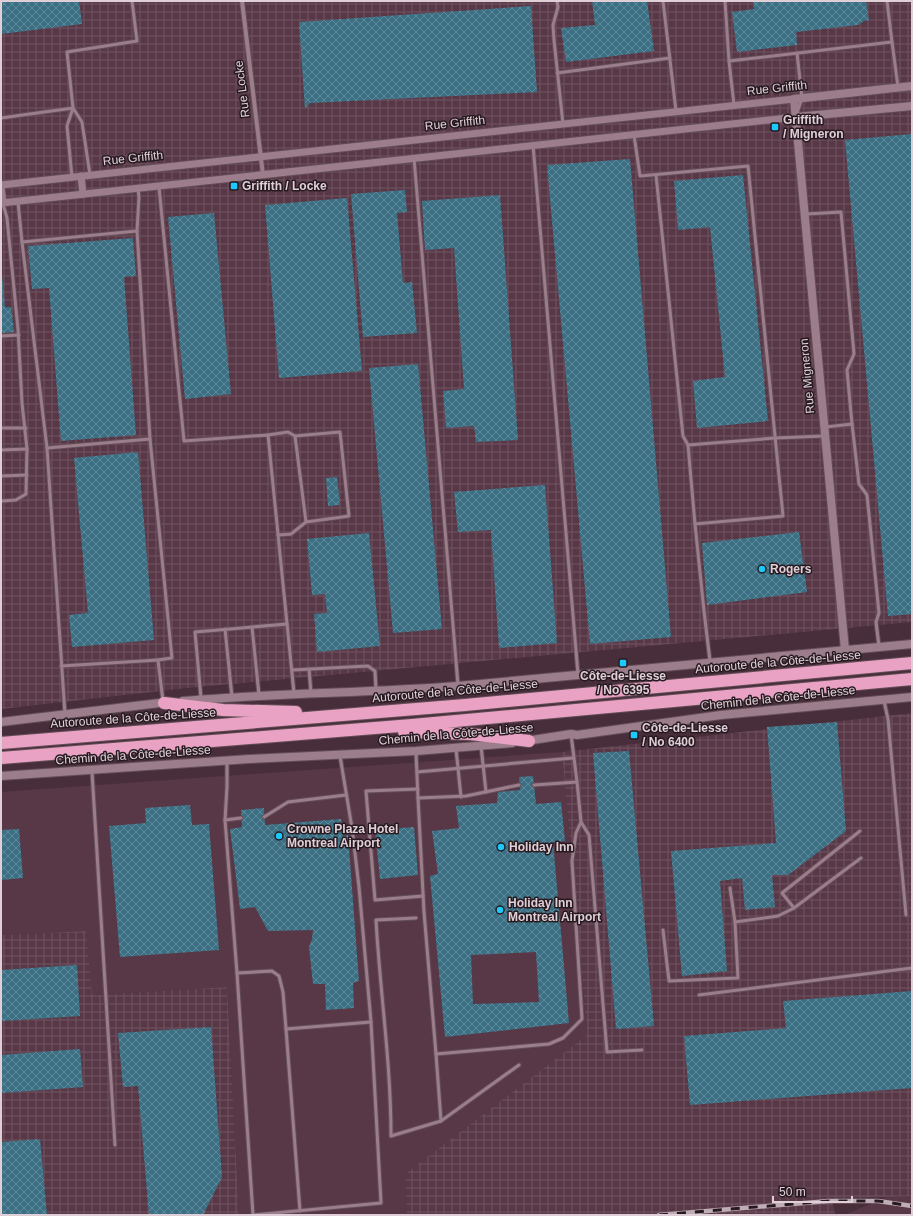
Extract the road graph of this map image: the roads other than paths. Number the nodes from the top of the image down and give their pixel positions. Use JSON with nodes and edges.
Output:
{"nodes":[{"id":1,"x":132,"y":1,"type":"edge"},
{"id":2,"x":242,"y":1,"type":"edge"},
{"id":3,"x":557,"y":1,"type":"edge"},
{"id":4,"x":663,"y":1,"type":"edge"},
{"id":5,"x":725,"y":1,"type":"edge"},
{"id":6,"x":887,"y":1,"type":"edge"},
{"id":7,"x":892,"y":42,"type":"junction"},
{"id":8,"x":798,"y":53,"type":"junction"},
{"id":9,"x":670,"y":58,"type":"junction"},
{"id":10,"x":729,"y":61,"type":"junction"},
{"id":11,"x":557,"y":73,"type":"junction"},
{"id":12,"x":912,"y":86,"type":"edge"},
{"id":13,"x":898,"y":87,"type":"junction"},
{"id":14,"x":798,"y":98,"type":"junction"},
{"id":15,"x":734,"y":105,"type":"junction"},
{"id":16,"x":912,"y":106,"type":"edge"},
{"id":17,"x":73,"y":108,"type":"junction"},
{"id":18,"x":676,"y":111,"type":"junction"},
{"id":19,"x":796,"y":117,"type":"junction"},
{"id":20,"x":1,"y":118,"type":"edge"},
{"id":21,"x":563,"y":124,"type":"junction"},
{"id":22,"x":634,"y":135,"type":"junction"},
{"id":23,"x":533,"y":146,"type":"junction"},
{"id":24,"x":260,"y":157,"type":"junction"},
{"id":25,"x":414,"y":158,"type":"junction"},
{"id":26,"x":90,"y":175,"type":"junction"},
{"id":27,"x":263,"y":175,"type":"junction"},
{"id":28,"x":656,"y":175,"type":"junction"},
{"id":29,"x":81,"y":176,"type":"junction"},
{"id":30,"x":72,"y":177,"type":"junction"},
{"id":31,"x":1,"y":186,"type":"edge"},
{"id":32,"x":159,"y":187,"type":"junction"},
{"id":33,"x":138,"y":189,"type":"junction"},
{"id":34,"x":83,"y":194,"type":"junction"},
{"id":35,"x":18,"y":202,"type":"junction"},
{"id":36,"x":2,"y":203,"type":"edge"},
{"id":37,"x":805,"y":214,"type":"junction"},
{"id":38,"x":137,"y":231,"type":"junction"},
{"id":39,"x":22,"y":242,"type":"junction"},
{"id":40,"x":19,"y":335,"type":"junction"},
{"id":41,"x":1,"y":336,"type":"edge"},
{"id":42,"x":852,"y":424,"type":"junction"},
{"id":43,"x":824,"y":427,"type":"junction"},
{"id":44,"x":1,"y":428,"type":"edge"},
{"id":45,"x":26,"y":428,"type":"junction"},
{"id":46,"x":268,"y":435,"type":"junction"},
{"id":47,"x":295,"y":436,"type":"junction"},
{"id":48,"x":825,"y":436,"type":"junction"},
{"id":49,"x":775,"y":438,"type":"junction"},
{"id":50,"x":150,"y":439,"type":"junction"},
{"id":51,"x":688,"y":445,"type":"junction"},
{"id":52,"x":47,"y":448,"type":"junction"},
{"id":53,"x":27,"y":449,"type":"junction"},
{"id":54,"x":1,"y":450,"type":"edge"},
{"id":55,"x":27,"y":475,"type":"junction"},
{"id":56,"x":1,"y":476,"type":"edge"},
{"id":57,"x":1,"y":501,"type":"edge"},
{"id":58,"x":306,"y":522,"type":"junction"},
{"id":59,"x":695,"y":524,"type":"junction"},
{"id":60,"x":278,"y":535,"type":"junction"},
{"id":61,"x":287,"y":624,"type":"junction"},
{"id":62,"x":252,"y":627,"type":"junction"},
{"id":63,"x":225,"y":630,"type":"junction"},
{"id":64,"x":912,"y":644,"type":"edge"},
{"id":65,"x":879,"y":647,"type":"junction"},
{"id":66,"x":845,"y":650,"type":"junction"},
{"id":67,"x":158,"y":660,"type":"junction"},
{"id":68,"x":711,"y":663,"type":"junction"},
{"id":69,"x":912,"y":663,"type":"edge"},
{"id":70,"x":61,"y":666,"type":"junction"},
{"id":71,"x":309,"y":669,"type":"junction"},
{"id":72,"x":292,"y":670,"type":"junction"},
{"id":73,"x":578,"y":675,"type":"junction"},
{"id":74,"x":912,"y":679,"type":"edge"},
{"id":75,"x":458,"y":686,"type":"junction"},
{"id":76,"x":376,"y":691,"type":"junction"},
{"id":77,"x":311,"y":693,"type":"junction"},
{"id":78,"x":294,"y":694,"type":"junction"},
{"id":79,"x":260,"y":696,"type":"junction"},
{"id":80,"x":232,"y":697,"type":"junction"},
{"id":81,"x":912,"y":697,"type":"edge"},
{"id":82,"x":201,"y":700,"type":"junction"},
{"id":83,"x":884,"y":700,"type":"junction"},
{"id":84,"x":164,"y":703,"type":"junction"},
{"id":85,"x":357,"y":714,"type":"junction"},
{"id":86,"x":65,"y":715,"type":"junction"},
{"id":87,"x":1,"y":722,"type":"edge"},
{"id":88,"x":344,"y":730,"type":"junction"},
{"id":89,"x":571,"y":734,"type":"junction"},
{"id":90,"x":529,"y":741,"type":"junction"},
{"id":91,"x":1,"y":743,"type":"edge"},
{"id":92,"x":481,"y":745,"type":"junction"},
{"id":93,"x":456,"y":748,"type":"junction"},
{"id":94,"x":416,"y":751,"type":"junction"},
{"id":95,"x":340,"y":755,"type":"junction"},
{"id":96,"x":1,"y":758,"type":"edge"},
{"id":97,"x":573,"y":758,"type":"junction"},
{"id":98,"x":227,"y":760,"type":"junction"},
{"id":99,"x":483,"y":766,"type":"junction"},
{"id":100,"x":459,"y":768,"type":"junction"},
{"id":101,"x":91,"y":770,"type":"junction"},
{"id":102,"x":417,"y":772,"type":"junction"},
{"id":103,"x":1,"y":776,"type":"edge"},
{"id":104,"x":578,"y":782,"type":"junction"},
{"id":105,"x":519,"y":785,"type":"dead end"},
{"id":106,"x":534,"y":785,"type":"dead end"},
{"id":107,"x":418,"y":789,"type":"junction"},
{"id":108,"x":486,"y":792,"type":"junction"},
{"id":109,"x":346,"y":795,"type":"junction"},
{"id":110,"x":461,"y":797,"type":"junction"},
{"id":111,"x":418,"y":798,"type":"junction"},
{"id":112,"x":264,"y":817,"type":"dead end"},
{"id":113,"x":241,"y":818,"type":"dead end"},
{"id":114,"x":225,"y":820,"type":"junction"},
{"id":115,"x":581,"y":822,"type":"junction"},
{"id":116,"x":860,"y":831,"type":"dead end"},
{"id":117,"x":861,"y":858,"type":"dead end"},
{"id":118,"x":730,"y":888,"type":"dead end"},
{"id":119,"x":423,"y":896,"type":"junction"},
{"id":120,"x":794,"y":908,"type":"junction"},
{"id":121,"x":906,"y":915,"type":"dead end"},
{"id":122,"x":416,"y":918,"type":"dead end"},
{"id":123,"x":735,"y":922,"type":"junction"},
{"id":124,"x":663,"y":930,"type":"dead end"},
{"id":125,"x":912,"y":968,"type":"edge"},
{"id":126,"x":237,"y":973,"type":"junction"},
{"id":127,"x":699,"y":995,"type":"dead end"},
{"id":128,"x":371,"y":1022,"type":"junction"},
{"id":129,"x":286,"y":1029,"type":"junction"},
{"id":130,"x":642,"y":1050,"type":"dead end"},
{"id":131,"x":436,"y":1054,"type":"junction"},
{"id":132,"x":519,"y":1065,"type":"dead end"},
{"id":133,"x":441,"y":1121,"type":"junction"},
{"id":134,"x":114,"y":1144,"type":"dead end"},
{"id":135,"x":300,"y":1211,"type":"junction"},
{"id":136,"x":253,"y":1215,"type":"edge"}],
"edges":[{"from":1,"to":17,"type":"lane"},
{"from":2,"to":24,"type":"street","name":"Rue Locke"},
{"from":3,"to":11,"type":"lane"},
{"from":4,"to":9,"type":"lane"},
{"from":5,"to":10,"type":"lane"},
{"from":6,"to":7,"type":"lane"},
{"from":7,"to":8,"type":"lane"},
{"from":7,"to":13,"type":"lane"},
{"from":8,"to":10,"type":"lane"},
{"from":8,"to":14,"type":"lane"},
{"from":9,"to":11,"type":"lane"},
{"from":9,"to":18,"type":"lane"},
{"from":10,"to":15,"type":"lane"},
{"from":11,"to":21,"type":"lane"},
{"from":12,"to":13,"type":"main road","name":"Rue Griffith"},
{"from":13,"to":14,"type":"main road","name":"Rue Griffith"},
{"from":14,"to":15,"type":"street","name":"Rue Griffith"},
{"from":14,"to":19,"type":"main road","name":"Rue Migneron"},
{"from":15,"to":18,"type":"street","name":"Rue Griffith"},
{"from":16,"to":19,"type":"main road"},
{"from":17,"to":20,"type":"lane"},
{"from":17,"to":26,"type":"lane"},
{"from":17,"to":30,"type":"lane"},
{"from":18,"to":21,"type":"street","name":"Rue Griffith"},
{"from":19,"to":22,"type":"street"},
{"from":19,"to":37,"type":"main road","name":"Rue Migneron"},
{"from":21,"to":24,"type":"street","name":"Rue Griffith"},
{"from":22,"to":23,"type":"street"},
{"from":22,"to":28,"type":"lane"},
{"from":23,"to":25,"type":"street"},
{"from":23,"to":73,"type":"lane"},
{"from":24,"to":26,"type":"street","name":"Rue Griffith"},
{"from":24,"to":27,"type":"street","name":"Rue Locke"},
{"from":25,"to":27,"type":"street"},
{"from":25,"to":75,"type":"lane"},
{"from":26,"to":29,"type":"street","name":"Rue Griffith"},
{"from":27,"to":32,"type":"street"},
{"from":28,"to":49,"type":"lane"},
{"from":28,"to":51,"type":"lane"},
{"from":29,"to":30,"type":"street","name":"Rue Griffith"},
{"from":29,"to":34,"type":"street"},
{"from":30,"to":31,"type":"street","name":"Rue Griffith"},
{"from":31,"to":36,"type":"street"},
{"from":32,"to":33,"type":"street"},
{"from":32,"to":46,"type":"lane"},
{"from":33,"to":34,"type":"street"},
{"from":33,"to":38,"type":"lane"},
{"from":34,"to":35,"type":"street"},
{"from":35,"to":36,"type":"street"},
{"from":35,"to":39,"type":"lane"},
{"from":36,"to":40,"type":"lane"},
{"from":37,"to":42,"type":"lane"},
{"from":37,"to":43,"type":"main road","name":"Rue Migneron"},
{"from":38,"to":39,"type":"lane"},
{"from":38,"to":50,"type":"lane"},
{"from":39,"to":52,"type":"lane"},
{"from":40,"to":41,"type":"lane"},
{"from":40,"to":45,"type":"lane"},
{"from":42,"to":43,"type":"lane"},
{"from":42,"to":65,"type":"lane"},
{"from":43,"to":48,"type":"main road","name":"Rue Migneron"},
{"from":44,"to":45,"type":"lane"},
{"from":45,"to":53,"type":"lane"},
{"from":46,"to":47,"type":"lane"},
{"from":46,"to":60,"type":"lane"},
{"from":47,"to":58,"type":"lane"},
{"from":47,"to":58,"type":"lane"},
{"from":48,"to":49,"type":"lane"},
{"from":48,"to":66,"type":"main road","name":"Rue Migneron"},
{"from":49,"to":51,"type":"lane"},
{"from":49,"to":59,"type":"lane"},
{"from":50,"to":52,"type":"lane"},
{"from":50,"to":67,"type":"lane"},
{"from":51,"to":59,"type":"lane"},
{"from":52,"to":70,"type":"lane"},
{"from":53,"to":54,"type":"lane"},
{"from":53,"to":55,"type":"lane"},
{"from":55,"to":56,"type":"lane"},
{"from":55,"to":57,"type":"lane"},
{"from":58,"to":60,"type":"lane"},
{"from":59,"to":68,"type":"lane"},
{"from":60,"to":61,"type":"lane"},
{"from":61,"to":62,"type":"lane"},
{"from":61,"to":72,"type":"lane"},
{"from":62,"to":63,"type":"lane"},
{"from":62,"to":79,"type":"lane"},
{"from":63,"to":80,"type":"lane"},
{"from":63,"to":82,"type":"lane"},
{"from":64,"to":65,"type":"main road"},
{"from":65,"to":66,"type":"main road"},
{"from":66,"to":68,"type":"main road"},
{"from":67,"to":70,"type":"lane"},
{"from":67,"to":84,"type":"lane"},
{"from":68,"to":73,"type":"main road"},
{"from":69,"to":85,"type":"highway","name":"Autoroute de la Côte-de-Liesse"},
{"from":70,"to":86,"type":"lane"},
{"from":71,"to":72,"type":"lane"},
{"from":71,"to":76,"type":"lane"},
{"from":71,"to":77,"type":"lane"},
{"from":72,"to":78,"type":"lane"},
{"from":73,"to":75,"type":"main road"},
{"from":74,"to":88,"type":"highway"},
{"from":75,"to":76,"type":"main road"},
{"from":76,"to":77,"type":"main road"},
{"from":77,"to":78,"type":"main road"},
{"from":78,"to":79,"type":"main road"},
{"from":79,"to":80,"type":"main road"},
{"from":80,"to":82,"type":"main road"},
{"from":81,"to":83,"type":"main road","name":"Chemin de la Côte-de-Liesse"},
{"from":82,"to":84,"type":"main road"},
{"from":83,"to":89,"type":"main road","name":"Chemin de la Côte-de-Liesse"},
{"from":83,"to":121,"type":"lane"},
{"from":84,"to":85,"type":"highway"},
{"from":84,"to":86,"type":"main road"},
{"from":85,"to":91,"type":"highway","name":"Autoroute de la Côte-de-Liesse"},
{"from":86,"to":87,"type":"main road"},
{"from":88,"to":90,"type":"highway"},
{"from":88,"to":96,"type":"highway"},
{"from":89,"to":90,"type":"main road","name":"Chemin de la Côte-de-Liesse"},
{"from":89,"to":97,"type":"lane"},
{"from":90,"to":92,"type":"main road","name":"Chemin de la Côte-de-Liesse"},
{"from":92,"to":93,"type":"main road","name":"Chemin de la Côte-de-Liesse"},
{"from":92,"to":99,"type":"lane"},
{"from":93,"to":94,"type":"main road","name":"Chemin de la Côte-de-Liesse"},
{"from":93,"to":100,"type":"lane"},
{"from":94,"to":95,"type":"main road","name":"Chemin de la Côte-de-Liesse"},
{"from":94,"to":102,"type":"lane"},
{"from":95,"to":98,"type":"main road","name":"Chemin de la Côte-de-Liesse"},
{"from":95,"to":109,"type":"lane"},
{"from":97,"to":99,"type":"lane"},
{"from":97,"to":104,"type":"lane"},
{"from":98,"to":101,"type":"main road","name":"Chemin de la Côte-de-Liesse"},
{"from":98,"to":114,"type":"lane"},
{"from":99,"to":100,"type":"lane"},
{"from":99,"to":108,"type":"lane"},
{"from":100,"to":102,"type":"lane"},
{"from":100,"to":110,"type":"lane"},
{"from":101,"to":103,"type":"main road","name":"Chemin de la Côte-de-Liesse"},
{"from":101,"to":134,"type":"lane"},
{"from":102,"to":107,"type":"lane"},
{"from":104,"to":106,"type":"lane"},
{"from":104,"to":115,"type":"lane"},
{"from":105,"to":108,"type":"lane"},
{"from":107,"to":111,"type":"lane"},
{"from":107,"to":119,"type":"lane"},
{"from":108,"to":110,"type":"lane"},
{"from":109,"to":112,"type":"lane"},
{"from":109,"to":128,"type":"lane"},
{"from":110,"to":111,"type":"lane"},
{"from":111,"to":119,"type":"lane"},
{"from":113,"to":114,"type":"lane"},
{"from":114,"to":126,"type":"lane"},
{"from":115,"to":130,"type":"lane"},
{"from":115,"to":131,"type":"lane"},
{"from":116,"to":120,"type":"lane"},
{"from":117,"to":120,"type":"lane"},
{"from":118,"to":123,"type":"lane"},
{"from":119,"to":131,"type":"lane"},
{"from":120,"to":123,"type":"lane"},
{"from":122,"to":133,"type":"lane"},
{"from":123,"to":124,"type":"lane"},
{"from":125,"to":127,"type":"lane"},
{"from":126,"to":129,"type":"lane"},
{"from":126,"to":136,"type":"lane"},
{"from":128,"to":129,"type":"lane"},
{"from":128,"to":135,"type":"lane"},
{"from":129,"to":135,"type":"lane"},
{"from":131,"to":133,"type":"lane"},
{"from":132,"to":133,"type":"lane"},
{"from":135,"to":136,"type":"lane"}]}
